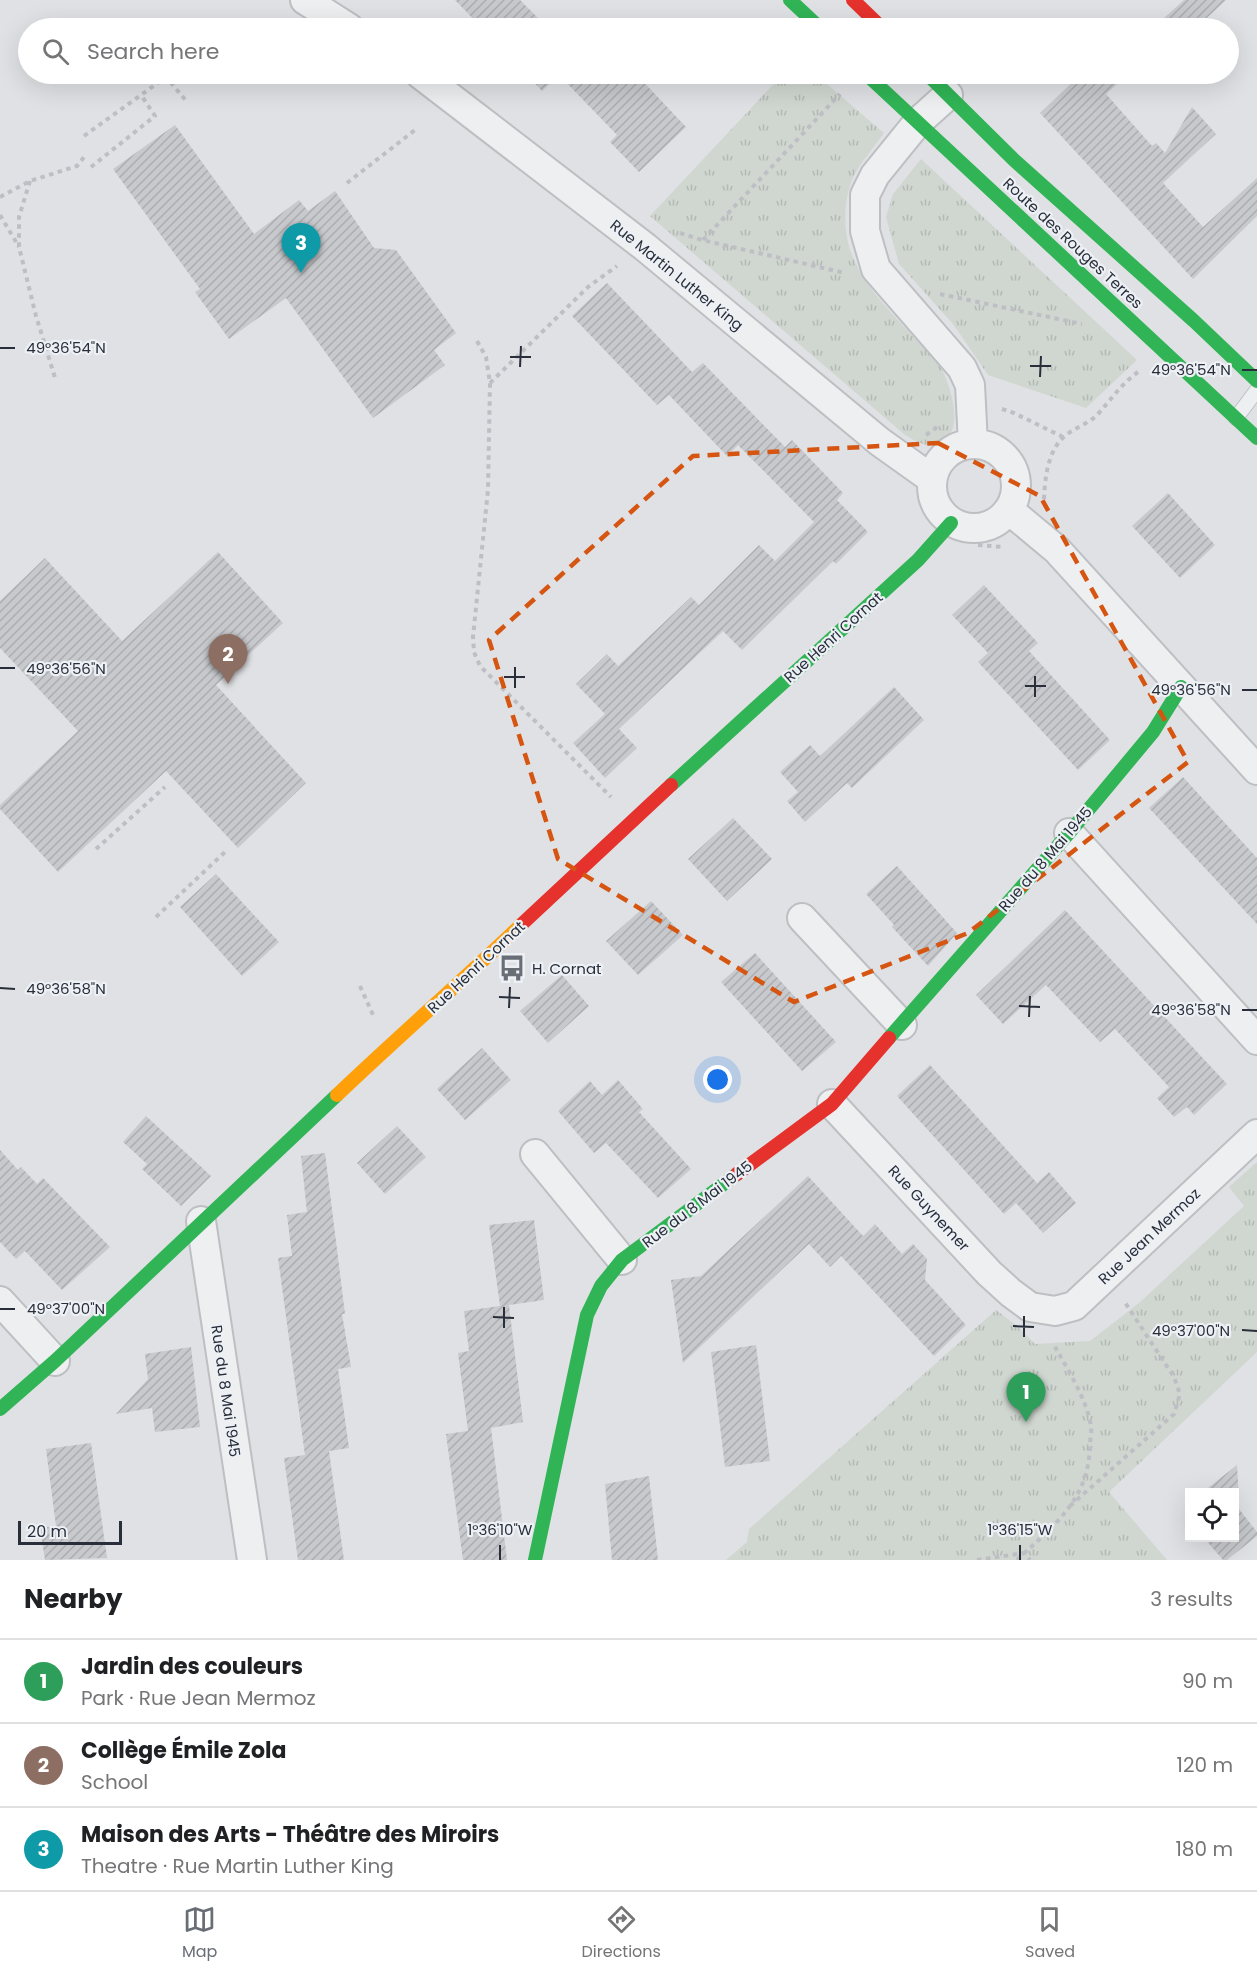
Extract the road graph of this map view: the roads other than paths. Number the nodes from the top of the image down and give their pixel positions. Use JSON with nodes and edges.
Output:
{"nodes":[{"id":1,"x":305,"y":0,"type":"edge"},
{"id":2,"x":790,"y":0,"type":"edge"},
{"id":3,"x":853,"y":0,"type":"edge"},
{"id":4,"x":333,"y":18,"type":"edge"},
{"id":5,"x":809,"y":18,"type":"edge"},
{"id":6,"x":872,"y":18,"type":"edge"},
{"id":7,"x":433,"y":84,"type":"edge"},
{"id":8,"x":877,"y":84,"type":"edge"},
{"id":9,"x":937,"y":84,"type":"edge"},
{"id":10,"x":948,"y":95,"type":"junction"},
{"id":11,"x":918,"y":122,"type":"junction"},
{"id":12,"x":1257,"y":381,"type":"edge"},
{"id":13,"x":1257,"y":390,"type":"edge"},
{"id":14,"x":1236,"y":418,"type":"junction"},
{"id":15,"x":1257,"y":438,"type":"edge"},
{"id":16,"x":973,"y":444,"type":"junction"},
{"id":17,"x":932,"y":479,"type":"junction"},
{"id":18,"x":1019,"y":518,"type":"junction"},
{"id":19,"x":951,"y":523,"type":"junction"},
{"id":20,"x":1181,"y":687,"type":"junction"},
{"id":21,"x":1257,"y":770,"type":"edge"},
{"id":22,"x":1069,"y":833,"type":"junction"},
{"id":23,"x":802,"y":918,"type":"dead end"},
{"id":24,"x":902,"y":1025,"type":"junction"},
{"id":25,"x":1257,"y":1040,"type":"edge"},
{"id":26,"x":832,"y":1104,"type":"junction"},
{"id":27,"x":1257,"y":1134,"type":"edge"},
{"id":28,"x":535,"y":1154,"type":"dead end"},
{"id":29,"x":201,"y":1221,"type":"junction"},
{"id":30,"x":622,"y":1260,"type":"junction"},
{"id":31,"x":0,"y":1301,"type":"edge"},
{"id":32,"x":1030,"y":1307,"type":"joint"},
{"id":33,"x":55,"y":1361,"type":"junction"},
{"id":34,"x":0,"y":1409,"type":"edge"},
{"id":35,"x":252,"y":1560,"type":"edge"},
{"id":36,"x":535,"y":1560,"type":"edge"}],
"edges":[{"from":1,"to":4,"type":"street"},
{"from":2,"to":5,"type":"street"},
{"from":3,"to":6,"type":"street"},
{"from":7,"to":17,"type":"street","name":"Rue Martin Luther King"},
{"from":8,"to":11,"type":"street","name":"Route des Rouges Terres"},
{"from":9,"to":10,"type":"street","name":"Route des Rouges Terres"},
{"from":10,"to":11,"type":"street"},
{"from":10,"to":12,"type":"street","name":"Route des Rouges Terres"},
{"from":11,"to":14,"type":"street","name":"Route des Rouges Terres"},
{"from":11,"to":16,"type":"street"},
{"from":13,"to":14,"type":"lane"},
{"from":14,"to":15,"type":"street","name":"Route des Rouges Terres"},
{"from":16,"to":17,"type":"street"},
{"from":16,"to":18,"type":"street"},
{"from":17,"to":19,"type":"street"},
{"from":18,"to":19,"type":"street"},
{"from":18,"to":20,"type":"street"},
{"from":19,"to":29,"type":"street","name":"Rue Henri Cornat"},
{"from":20,"to":21,"type":"street"},
{"from":20,"to":22,"type":"street","name":"Rue du 8 Mai 1945"},
{"from":22,"to":24,"type":"street","name":"Rue du 8 Mai 1945"},
{"from":22,"to":25,"type":"street"},
{"from":23,"to":24,"type":"street"},
{"from":24,"to":26,"type":"street","name":"Rue du 8 Mai 1945"},
{"from":26,"to":30,"type":"street","name":"Rue du 8 Mai 1945"},
{"from":26,"to":32,"type":"street","name":"Rue Guynemer"},
{"from":27,"to":32,"type":"street","name":"Rue Jean Mermoz"},
{"from":28,"to":30,"type":"street"},
{"from":29,"to":33,"type":"street","name":"Rue Henri Cornat"},
{"from":29,"to":35,"type":"street","name":"Rue du 8 Mai 1945"},
{"from":30,"to":36,"type":"street","name":"Rue du 8 Mai 1945"},
{"from":31,"to":33,"type":"street"},
{"from":33,"to":34,"type":"street","name":"Rue Henri Cornat"}]}
